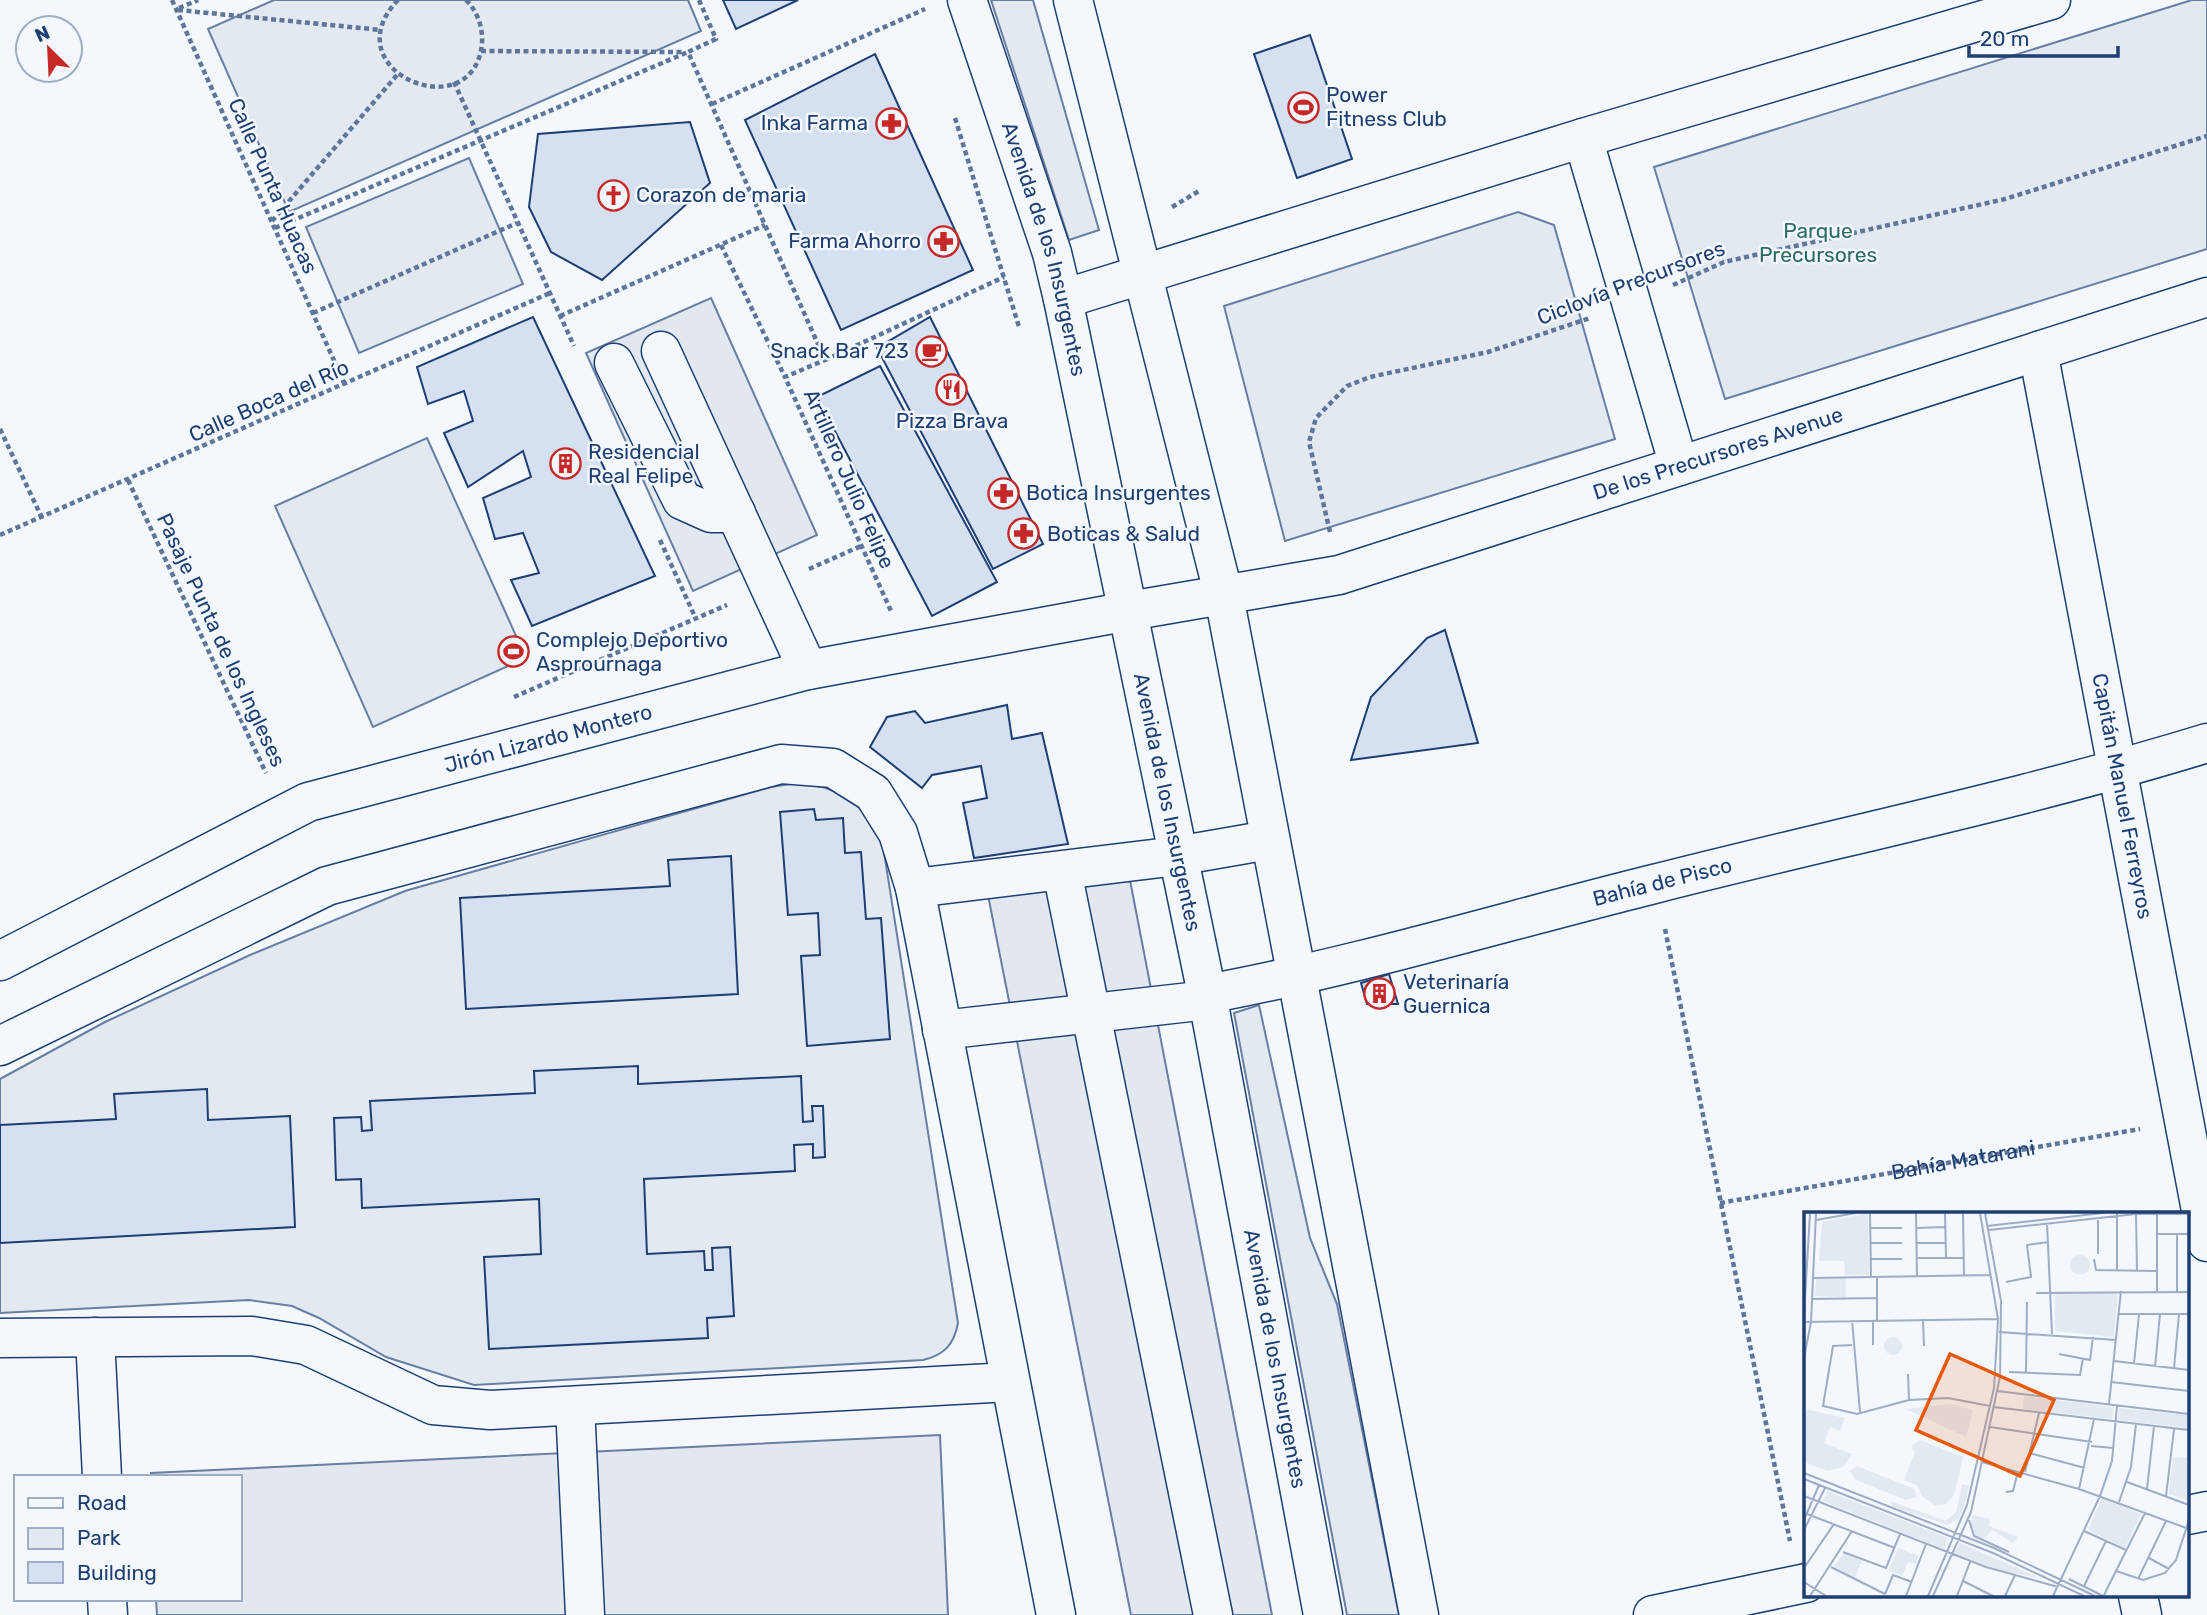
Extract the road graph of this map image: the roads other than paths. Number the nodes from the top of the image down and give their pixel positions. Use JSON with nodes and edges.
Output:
{"nodes":[{"id":1,"x":1073,"y":0,"type":"edge"},
{"id":2,"x":2050,"y":0,"type":"edge"},
{"id":3,"x":949,"y":4,"type":"edge"},
{"id":4,"x":1583,"y":138,"type":"junction"},
{"id":5,"x":1142,"y":276,"type":"junction"},
{"id":6,"x":2207,"y":297,"type":"edge"},
{"id":7,"x":1063,"y":299,"type":"junction"},
{"id":8,"x":661,"y":351,"type":"dead end"},
{"id":9,"x":2038,"y":351,"type":"junction"},
{"id":10,"x":614,"y":363,"type":"dead end"},
{"id":11,"x":1679,"y":466,"type":"junction"},
{"id":12,"x":736,"y":513,"type":"junction"},
{"id":13,"x":1224,"y":596,"type":"junction"},
{"id":14,"x":1129,"y":611,"type":"junction"},
{"id":15,"x":808,"y":670,"type":"junction"},
{"id":16,"x":2207,"y":743,"type":"edge"},
{"id":17,"x":2118,"y":771,"type":"junction"},
{"id":18,"x":1269,"y":840,"type":"junction"},
{"id":19,"x":1177,"y":856,"type":"junction"},
{"id":20,"x":1062,"y":871,"type":"junction"},
{"id":21,"x":915,"y":888,"type":"junction"},
{"id":22,"x":0,"y":961,"type":"edge"},
{"id":23,"x":1296,"y":975,"type":"junction"},
{"id":24,"x":1208,"y":997,"type":"junction"},
{"id":25,"x":1091,"y":1014,"type":"junction"},
{"id":26,"x":942,"y":1030,"type":"junction"},
{"id":27,"x":0,"y":1046,"type":"edge"},
{"id":28,"x":2196,"y":1120,"type":"edge"},
{"id":29,"x":2207,"y":1242,"type":"edge"},
{"id":30,"x":95,"y":1337,"type":"junction"},
{"id":31,"x":0,"y":1338,"type":"edge"},
{"id":32,"x":1010,"y":1382,"type":"junction"},
{"id":33,"x":575,"y":1406,"type":"junction"},
{"id":34,"x":102,"y":1475,"type":"edge"},
{"id":35,"x":1802,"y":1583,"type":"edge"},
{"id":36,"x":585,"y":1615,"type":"edge"},
{"id":37,"x":1056,"y":1615,"type":"edge"},
{"id":38,"x":1213,"y":1615,"type":"edge"},
{"id":39,"x":1323,"y":1615,"type":"edge"},
{"id":40,"x":1419,"y":1615,"type":"edge"},
{"id":41,"x":1653,"y":1615,"type":"edge"}],
"edges":[{"from":1,"to":5,"type":"main road"},
{"from":2,"to":4,"type":"main road"},
{"from":3,"to":7,"type":"main road","name":"Avenida de los Insurgentes"},
{"from":4,"to":5,"type":"main road"},
{"from":4,"to":11,"type":"main road"},
{"from":5,"to":7,"type":"main road"},
{"from":5,"to":13,"type":"main road"},
{"from":6,"to":9,"type":"main road","name":"De los Precursores Avenue"},
{"from":7,"to":14,"type":"main road","name":"Avenida de los Insurgentes"},
{"from":8,"to":12,"type":"main road"},
{"from":9,"to":11,"type":"main road","name":"De los Precursores Avenue"},
{"from":9,"to":17,"type":"main road","name":"Capitán Manuel Ferreyros"},
{"from":10,"to":12,"type":"main road"},
{"from":11,"to":13,"type":"main road","name":"De los Precursores Avenue"},
{"from":12,"to":15,"type":"main road"},
{"from":13,"to":14,"type":"main road","name":"De los Precursores Avenue"},
{"from":13,"to":18,"type":"main road"},
{"from":14,"to":15,"type":"main road","name":"Jirón Lizardo Montero"},
{"from":14,"to":19,"type":"main road","name":"Avenida de los Insurgentes"},
{"from":15,"to":22,"type":"main road","name":"Jirón Lizardo Montero"},
{"from":16,"to":17,"type":"main road","name":"Bahía de Pisco"},
{"from":17,"to":23,"type":"main road","name":"Bahía de Pisco"},
{"from":17,"to":28,"type":"main road","name":"Capitán Manuel Ferreyros"},
{"from":18,"to":19,"type":"main road"},
{"from":18,"to":23,"type":"main road"},
{"from":19,"to":20,"type":"main road"},
{"from":19,"to":24,"type":"main road","name":"Avenida de los Insurgentes"},
{"from":20,"to":21,"type":"main road"},
{"from":20,"to":25,"type":"main road"},
{"from":21,"to":26,"type":"main road"},
{"from":21,"to":27,"type":"main road"},
{"from":23,"to":24,"type":"main road","name":"Bahía de Pisco"},
{"from":23,"to":40,"type":"main road"},
{"from":24,"to":25,"type":"main road","name":"Bahía de Pisco"},
{"from":24,"to":39,"type":"main road","name":"Avenida de los Insurgentes"},
{"from":25,"to":26,"type":"main road","name":"Bahía de Pisco"},
{"from":25,"to":38,"type":"main road"},
{"from":26,"to":32,"type":"main road"},
{"from":28,"to":29,"type":"main road","name":"Capitán Manuel Ferreyros"},
{"from":30,"to":31,"type":"main road"},
{"from":30,"to":33,"type":"main road"},
{"from":30,"to":34,"type":"main road"},
{"from":32,"to":33,"type":"main road"},
{"from":32,"to":37,"type":"main road"},
{"from":33,"to":36,"type":"main road"},
{"from":35,"to":41,"type":"main road"}]}
